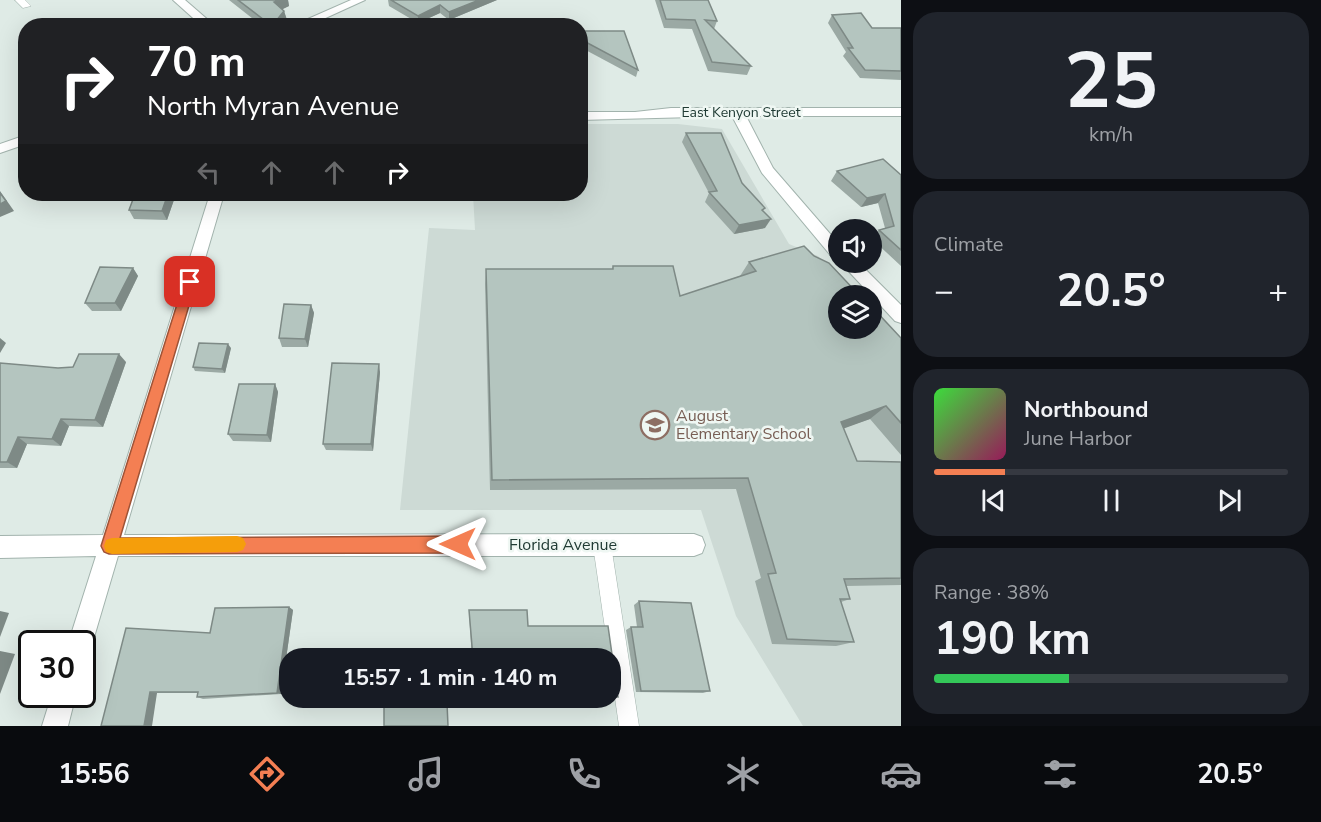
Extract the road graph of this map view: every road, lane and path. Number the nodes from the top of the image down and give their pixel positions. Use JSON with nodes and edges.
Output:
{"nodes":[{"id":1,"x":178,"y":0,"type":"edge"},
{"id":2,"x":360,"y":0,"type":"edge"},
{"id":3,"x":200,"y":18,"type":"edge"},
{"id":4,"x":316,"y":18,"type":"edge"},
{"id":5,"x":737,"y":112,"type":"junction"},
{"id":6,"x":901,"y":112,"type":"edge"},
{"id":7,"x":588,"y":116,"type":"edge"},
{"id":8,"x":18,"y":142,"type":"edge"},
{"id":9,"x":0,"y":149,"type":"edge"},
{"id":10,"x":215,"y":201,"type":"edge"},
{"id":11,"x":828,"y":241,"type":"edge"},
{"id":12,"x":859,"y":273,"type":"edge"},
{"id":13,"x":901,"y":316,"type":"edge"},
{"id":14,"x":602,"y":545,"type":"junction"},
{"id":15,"x":694,"y":545,"type":"dead end"},
{"id":16,"x":109,"y":546,"type":"junction"},
{"id":17,"x":0,"y":547,"type":"edge"},
{"id":18,"x":84,"y":630,"type":"edge"},
{"id":19,"x":60,"y":708,"type":"edge"},
{"id":20,"x":55,"y":726,"type":"edge"},
{"id":21,"x":628,"y":726,"type":"edge"}],
"edges":[{"from":1,"to":3,"type":"street"},
{"from":2,"to":4,"type":"street"},
{"from":5,"to":6,"type":"street","name":"East Kenyon Street"},
{"from":5,"to":7,"type":"street","name":"East Kenyon Street"},
{"from":5,"to":11,"type":"street"},
{"from":8,"to":9,"type":"street"},
{"from":10,"to":16,"type":"street"},
{"from":12,"to":13,"type":"street"},
{"from":14,"to":15,"type":"street","name":"Florida Avenue"},
{"from":14,"to":16,"type":"street","name":"Florida Avenue"},
{"from":14,"to":21,"type":"lane"},
{"from":16,"to":17,"type":"street","name":"Florida Avenue"},
{"from":16,"to":18,"type":"street"},
{"from":19,"to":20,"type":"street"}]}
